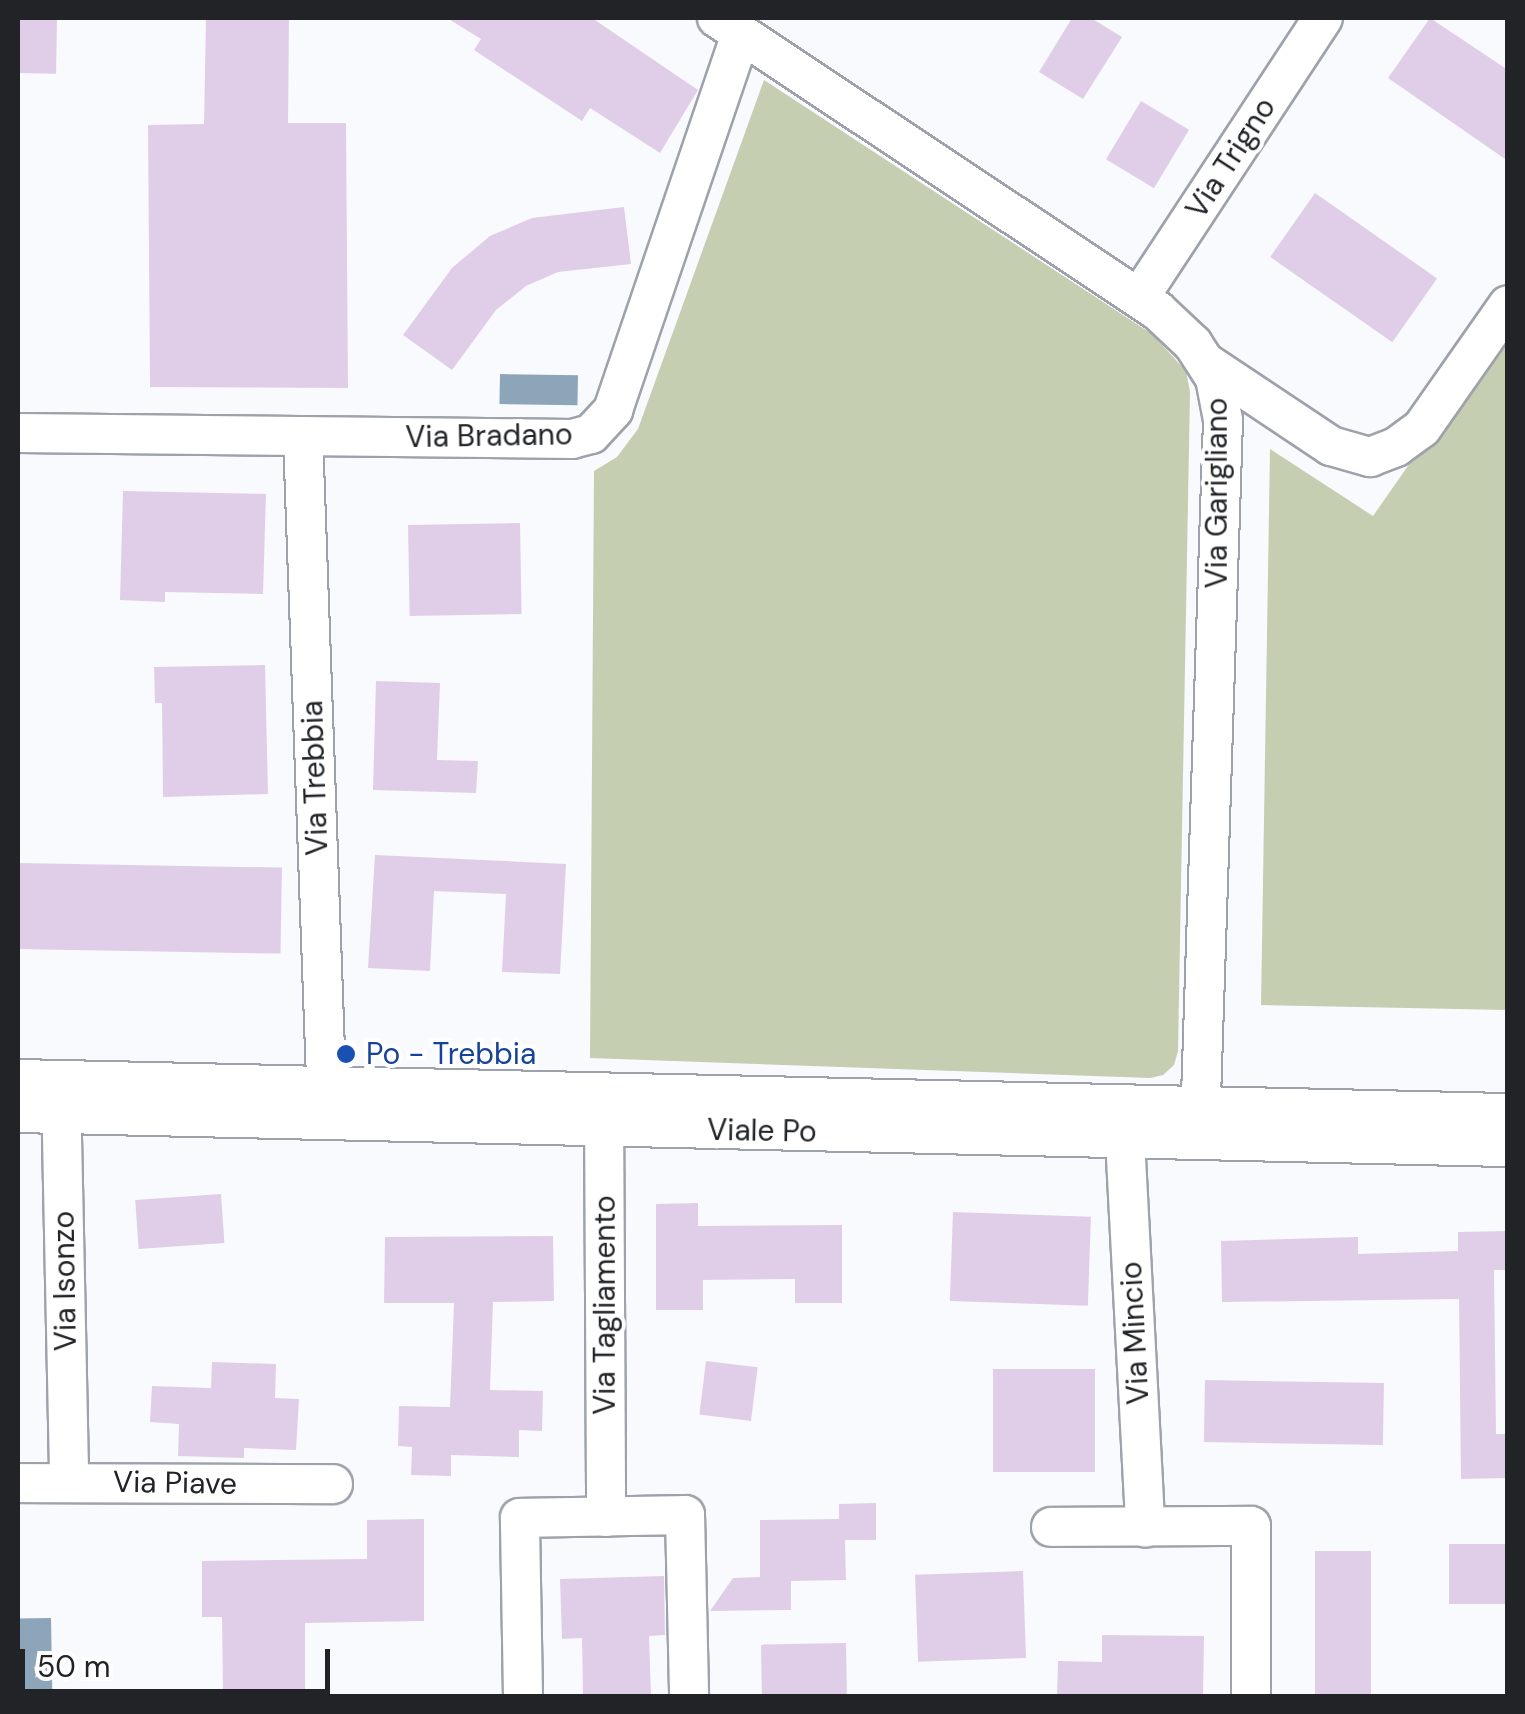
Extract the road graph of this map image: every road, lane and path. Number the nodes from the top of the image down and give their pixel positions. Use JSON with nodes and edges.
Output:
{"nodes":[{"id":1,"x":1324,"y":18,"type":"edge"},
{"id":2,"x":729,"y":26,"type":"edge"},
{"id":3,"x":1139,"y":298,"type":"junction"},
{"id":4,"x":1508,"y":305,"type":"edge"},
{"id":5,"x":1208,"y":364,"type":"junction"},
{"id":6,"x":18,"y":433,"type":"edge"},
{"id":7,"x":303,"y":436,"type":"junction"},
{"id":8,"x":18,"y":1079,"type":"edge"},
{"id":9,"x":62,"y":1097,"type":"junction"},
{"id":10,"x":327,"y":1103,"type":"junction"},
{"id":11,"x":604,"y":1110,"type":"junction"},
{"id":12,"x":18,"y":1113,"type":"edge"},
{"id":13,"x":1508,"y":1113,"type":"edge"},
{"id":14,"x":1200,"y":1123,"type":"junction"},
{"id":15,"x":1125,"y":1138,"type":"junction"},
{"id":16,"x":1508,"y":1147,"type":"edge"},
{"id":17,"x":69,"y":1482,"type":"junction"},
{"id":18,"x":18,"y":1483,"type":"edge"},
{"id":19,"x":333,"y":1484,"type":"dead end"},
{"id":20,"x":606,"y":1517,"type":"junction"},
{"id":21,"x":1145,"y":1526,"type":"junction"},
{"id":22,"x":1052,"y":1527,"type":"dead end"},
{"id":23,"x":523,"y":1696,"type":"edge"},
{"id":24,"x":689,"y":1696,"type":"edge"},
{"id":25,"x":1251,"y":1696,"type":"edge"}],
"edges":[{"from":1,"to":3,"type":"street","name":"Via Trigno"},
{"from":2,"to":3,"type":"street","name":"Via Garigliano"},
{"from":2,"to":7,"type":"street","name":"Via Bradano"},
{"from":3,"to":5,"type":"street","name":"Via Garigliano"},
{"from":4,"to":5,"type":"street"},
{"from":5,"to":14,"type":"street","name":"Via Garigliano"},
{"from":6,"to":7,"type":"street","name":"Via Bradano"},
{"from":7,"to":10,"type":"street","name":"Via Trebbia"},
{"from":8,"to":9,"type":"street","name":"Viale Po"},
{"from":9,"to":10,"type":"street","name":"Viale Po"},
{"from":9,"to":12,"type":"street","name":"Viale Po"},
{"from":9,"to":17,"type":"street","name":"Via Isonzo"},
{"from":10,"to":11,"type":"street","name":"Viale Po"},
{"from":11,"to":14,"type":"street","name":"Viale Po"},
{"from":11,"to":15,"type":"street","name":"Viale Po"},
{"from":11,"to":20,"type":"street","name":"Via Tagliamento"},
{"from":13,"to":14,"type":"street","name":"Viale Po"},
{"from":14,"to":15,"type":"street","name":"Viale Po"},
{"from":14,"to":16,"type":"street","name":"Viale Po"},
{"from":15,"to":21,"type":"street","name":"Via Mincio"},
{"from":17,"to":18,"type":"street","name":"Via Piave"},
{"from":17,"to":19,"type":"street","name":"Via Piave"},
{"from":20,"to":23,"type":"street"},
{"from":20,"to":24,"type":"street"},
{"from":21,"to":22,"type":"street"},
{"from":21,"to":25,"type":"street"}]}
